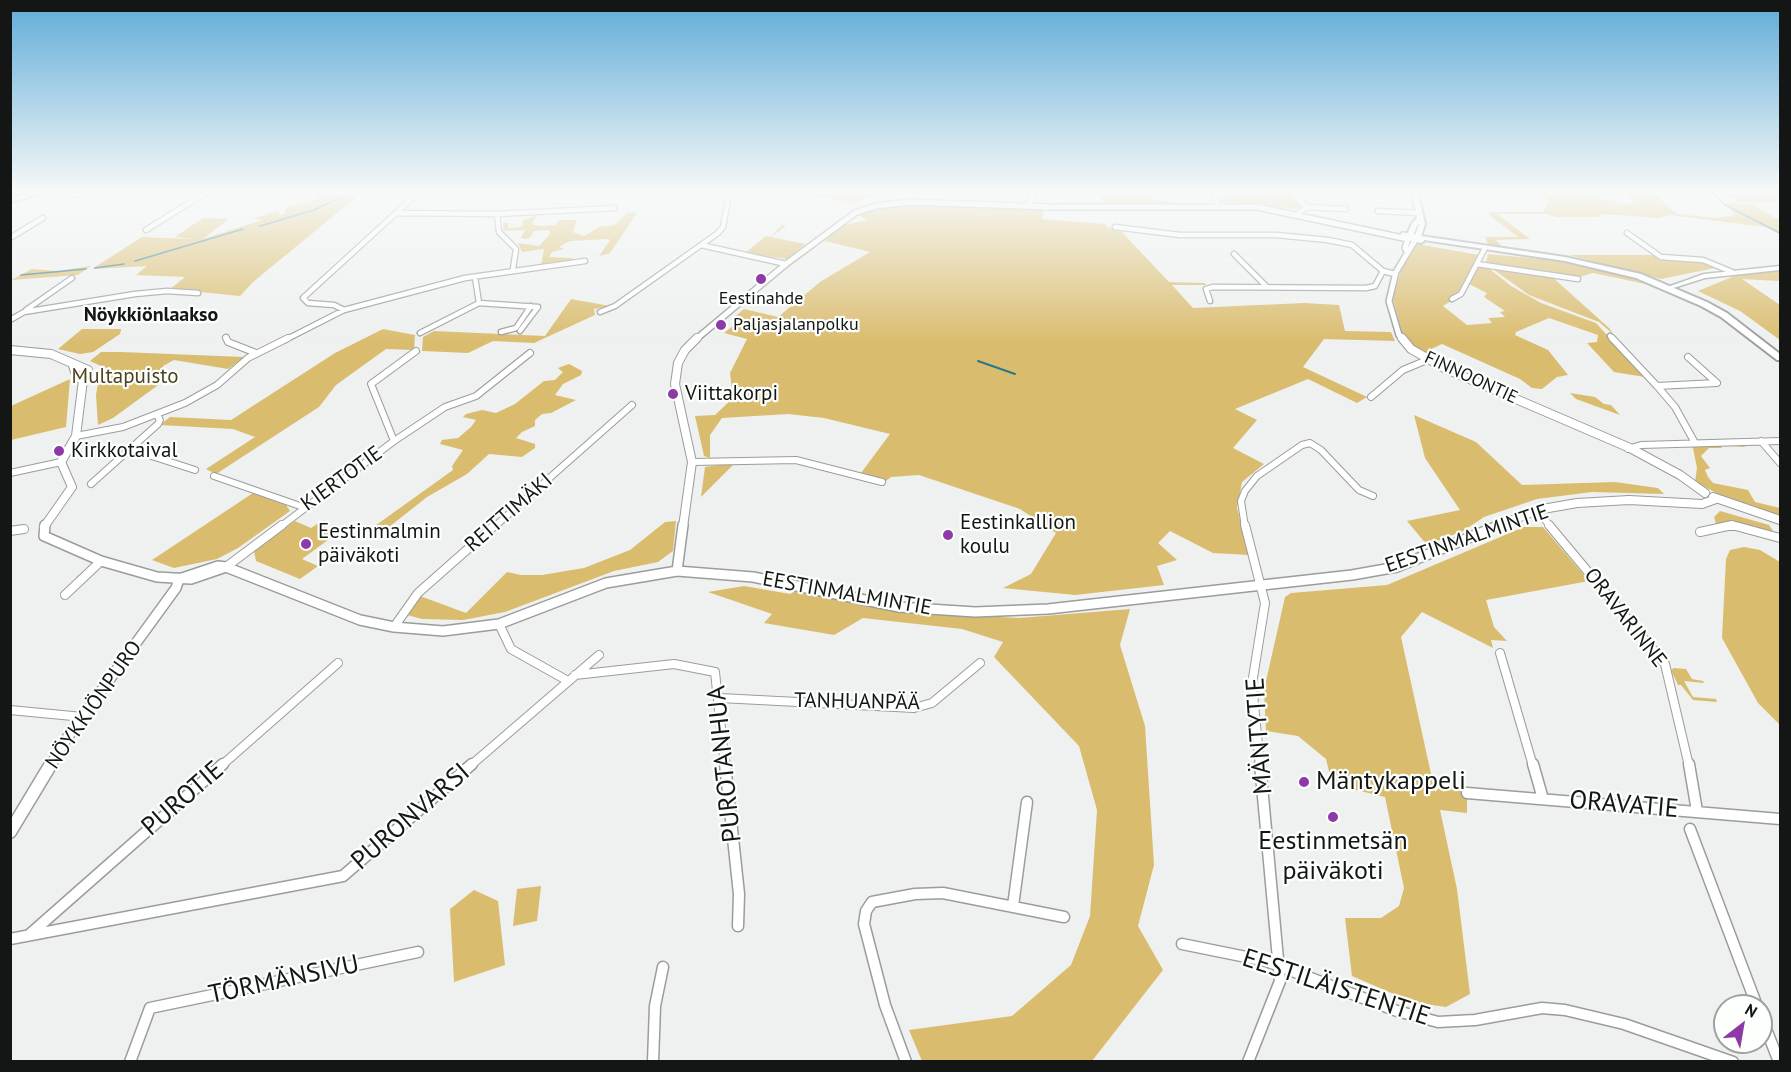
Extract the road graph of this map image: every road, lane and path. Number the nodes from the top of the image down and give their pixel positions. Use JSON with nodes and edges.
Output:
{"nodes":[{"id":1,"x":364,"y":243,"type":"edge"},
{"id":2,"x":510,"y":243,"type":"edge"},
{"id":3,"x":703,"y":243,"type":"edge"},
{"id":4,"x":813,"y":243,"type":"edge"},
{"id":5,"x":1342,"y":243,"type":"edge"},
{"id":6,"x":1410,"y":243,"type":"edge"},
{"id":7,"x":1442,"y":243,"type":"edge"},
{"id":8,"x":1641,"y":243,"type":"edge"},
{"id":9,"x":700,"y":245,"type":"junction"},
{"id":10,"x":1484,"y":250,"type":"junction"},
{"id":11,"x":1234,"y":254,"type":"dead end"},
{"id":12,"x":585,"y":261,"type":"dead end"},
{"id":13,"x":786,"y":264,"type":"junction"},
{"id":14,"x":1477,"y":264,"type":"junction"},
{"id":15,"x":1780,"y":268,"type":"edge"},
{"id":16,"x":513,"y":269,"type":"junction"},
{"id":17,"x":1383,"y":271,"type":"junction"},
{"id":18,"x":1732,"y":272,"type":"junction"},
{"id":19,"x":1395,"y":274,"type":"junction"},
{"id":20,"x":475,"y":277,"type":"junction"},
{"id":21,"x":72,"y":278,"type":"dead end"},
{"id":22,"x":1578,"y":279,"type":"dead end"},
{"id":23,"x":1267,"y":287,"type":"junction"},
{"id":24,"x":1671,"y":290,"type":"junction"},
{"id":25,"x":198,"y":292,"type":"dead end"},
{"id":26,"x":1452,"y":299,"type":"dead end"},
{"id":27,"x":1210,"y":301,"type":"dead end"},
{"id":28,"x":479,"y":303,"type":"junction"},
{"id":29,"x":531,"y":306,"type":"junction"},
{"id":30,"x":344,"y":310,"type":"junction"},
{"id":31,"x":24,"y":312,"type":"junction"},
{"id":32,"x":600,"y":312,"type":"dead end"},
{"id":33,"x":10,"y":320,"type":"edge"},
{"id":34,"x":501,"y":332,"type":"dead end"},
{"id":35,"x":520,"y":332,"type":"dead end"},
{"id":36,"x":420,"y":333,"type":"dead end"},
{"id":37,"x":1610,"y":336,"type":"dead end"},
{"id":38,"x":226,"y":337,"type":"dead end"},
{"id":39,"x":10,"y":350,"type":"edge"},
{"id":40,"x":416,"y":351,"type":"dead end"},
{"id":41,"x":256,"y":353,"type":"junction"},
{"id":42,"x":530,"y":353,"type":"dead end"},
{"id":43,"x":1688,"y":357,"type":"dead end"},
{"id":44,"x":1780,"y":358,"type":"edge"},
{"id":45,"x":1427,"y":360,"type":"junction"},
{"id":46,"x":1780,"y":365,"type":"edge"},
{"id":47,"x":1657,"y":386,"type":"junction"},
{"id":48,"x":1371,"y":397,"type":"dead end"},
{"id":49,"x":632,"y":405,"type":"dead end"},
{"id":50,"x":158,"y":415,"type":"junction"},
{"id":51,"x":1564,"y":419,"type":"joint"},
{"id":52,"x":76,"y":436,"type":"junction"},
{"id":53,"x":394,"y":441,"type":"junction"},
{"id":54,"x":1761,"y":441,"type":"junction"},
{"id":55,"x":1780,"y":441,"type":"edge"},
{"id":56,"x":1695,"y":442,"type":"junction"},
{"id":57,"x":130,"y":449,"type":"junction"},
{"id":58,"x":1628,"y":449,"type":"junction"},
{"id":59,"x":61,"y":462,"type":"junction"},
{"id":60,"x":692,"y":462,"type":"junction"},
{"id":61,"x":1780,"y":463,"type":"edge"},
{"id":62,"x":195,"y":470,"type":"dead end"},
{"id":63,"x":10,"y":473,"type":"edge"},
{"id":64,"x":214,"y":476,"type":"dead end"},
{"id":65,"x":882,"y":483,"type":"dead end"},
{"id":66,"x":91,"y":484,"type":"dead end"},
{"id":67,"x":1705,"y":493,"type":"junction"},
{"id":68,"x":1373,"y":496,"type":"dead end"},
{"id":69,"x":1716,"y":498,"type":"junction"},
{"id":70,"x":1691,"y":503,"type":"junction"},
{"id":71,"x":303,"y":507,"type":"junction"},
{"id":72,"x":1537,"y":510,"type":"junction"},
{"id":73,"x":1780,"y":520,"type":"edge"},
{"id":74,"x":24,"y":529,"type":"dead end"},
{"id":75,"x":10,"y":531,"type":"edge"},
{"id":76,"x":1700,"y":532,"type":"dead end"},
{"id":77,"x":1780,"y":538,"type":"edge"},
{"id":78,"x":101,"y":561,"type":"junction"},
{"id":79,"x":226,"y":567,"type":"junction"},
{"id":80,"x":677,"y":571,"type":"junction"},
{"id":81,"x":179,"y":579,"type":"junction"},
{"id":82,"x":1262,"y":584,"type":"junction"},
{"id":83,"x":65,"y":595,"type":"dead end"},
{"id":84,"x":499,"y":624,"type":"junction"},
{"id":85,"x":394,"y":627,"type":"junction"},
{"id":86,"x":1500,"y":653,"type":"dead end"},
{"id":87,"x":599,"y":655,"type":"dead end"},
{"id":88,"x":338,"y":663,"type":"dead end"},
{"id":89,"x":980,"y":663,"type":"dead end"},
{"id":90,"x":571,"y":678,"type":"junction"},
{"id":91,"x":720,"y":698,"type":"junction"},
{"id":92,"x":10,"y":710,"type":"edge"},
{"id":93,"x":83,"y":717,"type":"junction"},
{"id":94,"x":1467,"y":793,"type":"dead end"},
{"id":95,"x":1543,"y":799,"type":"junction"},
{"id":96,"x":1027,"y":802,"type":"dead end"},
{"id":97,"x":1698,"y":812,"type":"junction"},
{"id":98,"x":1780,"y":819,"type":"edge"},
{"id":99,"x":1690,"y":829,"type":"dead end"},
{"id":100,"x":10,"y":832,"type":"edge"},
{"id":101,"x":1014,"y":906,"type":"junction"},
{"id":102,"x":1064,"y":917,"type":"dead end"},
{"id":103,"x":738,"y":926,"type":"dead end"},
{"id":104,"x":29,"y":935,"type":"junction"},
{"id":105,"x":10,"y":939,"type":"edge"},
{"id":106,"x":1182,"y":944,"type":"dead end"},
{"id":107,"x":418,"y":952,"type":"dead end"},
{"id":108,"x":1280,"y":966,"type":"junction"},
{"id":109,"x":663,"y":967,"type":"dead end"},
{"id":110,"x":1752,"y":994,"type":"edge"},
{"id":111,"x":1773,"y":1047,"type":"edge"},
{"id":112,"x":129,"y":1061,"type":"edge"},
{"id":113,"x":653,"y":1062,"type":"edge"},
{"id":114,"x":906,"y":1062,"type":"edge"},
{"id":115,"x":1248,"y":1062,"type":"edge"},
{"id":116,"x":1733,"y":1062,"type":"edge"},
{"id":117,"x":1779,"y":1062,"type":"edge"}],
"edges":[{"from":1,"to":30,"type":"street"},
{"from":2,"to":16,"type":"street"},
{"from":3,"to":9,"type":"street"},
{"from":4,"to":13,"type":"street"},
{"from":5,"to":17,"type":"street"},
{"from":6,"to":19,"type":"street","name":"FINNOONTIE"},
{"from":7,"to":10,"type":"main road"},
{"from":8,"to":18,"type":"street"},
{"from":9,"to":13,"type":"street"},
{"from":9,"to":32,"type":"street"},
{"from":10,"to":14,"type":"street"},
{"from":10,"to":24,"type":"main road"},
{"from":11,"to":23,"type":"street"},
{"from":12,"to":16,"type":"street"},
{"from":13,"to":60,"type":"street"},
{"from":14,"to":22,"type":"street"},
{"from":14,"to":26,"type":"street"},
{"from":15,"to":18,"type":"main road"},
{"from":16,"to":20,"type":"street"},
{"from":17,"to":19,"type":"street"},
{"from":17,"to":23,"type":"street"},
{"from":18,"to":24,"type":"main road"},
{"from":19,"to":45,"type":"street","name":"FINNOONTIE"},
{"from":20,"to":28,"type":"street"},
{"from":20,"to":30,"type":"street"},
{"from":21,"to":31,"type":"street"},
{"from":23,"to":27,"type":"street"},
{"from":24,"to":44,"type":"main road"},
{"from":24,"to":46,"type":"main road"},
{"from":25,"to":31,"type":"street"},
{"from":28,"to":29,"type":"street"},
{"from":28,"to":36,"type":"street"},
{"from":29,"to":34,"type":"street"},
{"from":29,"to":35,"type":"street"},
{"from":30,"to":41,"type":"street"},
{"from":31,"to":33,"type":"street"},
{"from":37,"to":47,"type":"street"},
{"from":38,"to":41,"type":"street"},
{"from":39,"to":52,"type":"street"},
{"from":40,"to":53,"type":"street","name":"KIERTOTIE"},
{"from":41,"to":50,"type":"street"},
{"from":42,"to":53,"type":"street"},
{"from":43,"to":47,"type":"street"},
{"from":45,"to":48,"type":"street"},
{"from":45,"to":51,"type":"street","name":"FINNOONTIE"},
{"from":47,"to":56,"type":"street"},
{"from":49,"to":85,"type":"street","name":"REITTIMÄKI"},
{"from":50,"to":52,"type":"street"},
{"from":50,"to":57,"type":"street"},
{"from":51,"to":58,"type":"street","name":"FINNOONTIE"},
{"from":52,"to":59,"type":"street"},
{"from":53,"to":71,"type":"street","name":"KIERTOTIE"},
{"from":54,"to":55,"type":"street"},
{"from":54,"to":56,"type":"street"},
{"from":54,"to":61,"type":"street"},
{"from":56,"to":58,"type":"street"},
{"from":57,"to":62,"type":"street"},
{"from":57,"to":66,"type":"street"},
{"from":58,"to":67,"type":"street","name":"FINNOONTIE"},
{"from":59,"to":63,"type":"street"},
{"from":59,"to":78,"type":"street"},
{"from":60,"to":65,"type":"street"},
{"from":60,"to":80,"type":"street"},
{"from":64,"to":71,"type":"street"},
{"from":67,"to":69,"type":"street","name":"FINNOONTIE"},
{"from":67,"to":70,"type":"street"},
{"from":68,"to":82,"type":"street","name":"MÄNTYTIE"},
{"from":69,"to":70,"type":"street","name":"EESTINMALMINTIE"},
{"from":69,"to":73,"type":"street","name":"FINNOONTIE"},
{"from":70,"to":72,"type":"street","name":"EESTINMALMINTIE"},
{"from":71,"to":79,"type":"street","name":"KIERTOTIE"},
{"from":72,"to":82,"type":"street","name":"EESTINMALMINTIE"},
{"from":72,"to":97,"type":"street","name":"ORAVARINNE"},
{"from":74,"to":75,"type":"street"},
{"from":76,"to":77,"type":"street"},
{"from":78,"to":81,"type":"street"},
{"from":78,"to":83,"type":"street"},
{"from":79,"to":81,"type":"street"},
{"from":79,"to":85,"type":"street","name":"EESTINMALMINTIE"},
{"from":80,"to":82,"type":"street","name":"EESTINMALMINTIE"},
{"from":80,"to":84,"type":"street","name":"EESTINMALMINTIE"},
{"from":81,"to":93,"type":"street","name":"NÖYKKIÖNPURO"},
{"from":82,"to":108,"type":"street","name":"MÄNTYTIE"},
{"from":84,"to":85,"type":"street","name":"EESTINMALMINTIE"},
{"from":84,"to":90,"type":"street"},
{"from":86,"to":95,"type":"street"},
{"from":87,"to":90,"type":"street","name":"PURONVARSI"},
{"from":88,"to":104,"type":"street","name":"PUROTIE"},
{"from":89,"to":91,"type":"street","name":"TANHUANPÄÄ"},
{"from":90,"to":91,"type":"street","name":"PUROTANHUA"},
{"from":90,"to":104,"type":"street","name":"PURONVARSI"},
{"from":91,"to":103,"type":"street","name":"PUROTANHUA"},
{"from":92,"to":93,"type":"street"},
{"from":93,"to":100,"type":"street","name":"NÖYKKIÖNPURO"},
{"from":94,"to":95,"type":"street","name":"ORAVATIE"},
{"from":95,"to":97,"type":"street","name":"ORAVATIE"},
{"from":96,"to":101,"type":"street"},
{"from":97,"to":98,"type":"street","name":"ORAVATIE"},
{"from":99,"to":110,"type":"street"},
{"from":101,"to":102,"type":"street"},
{"from":101,"to":114,"type":"street"},
{"from":104,"to":105,"type":"street","name":"PURONVARSI"},
{"from":106,"to":108,"type":"street","name":"EESTILÄISTENTIE"},
{"from":107,"to":112,"type":"street","name":"TÖRMÄNSIVU"},
{"from":108,"to":115,"type":"street","name":"MÄNTYTIE"},
{"from":108,"to":116,"type":"street","name":"EESTILÄISTENTIE"},
{"from":109,"to":113,"type":"street"},
{"from":111,"to":117,"type":"street"}]}
